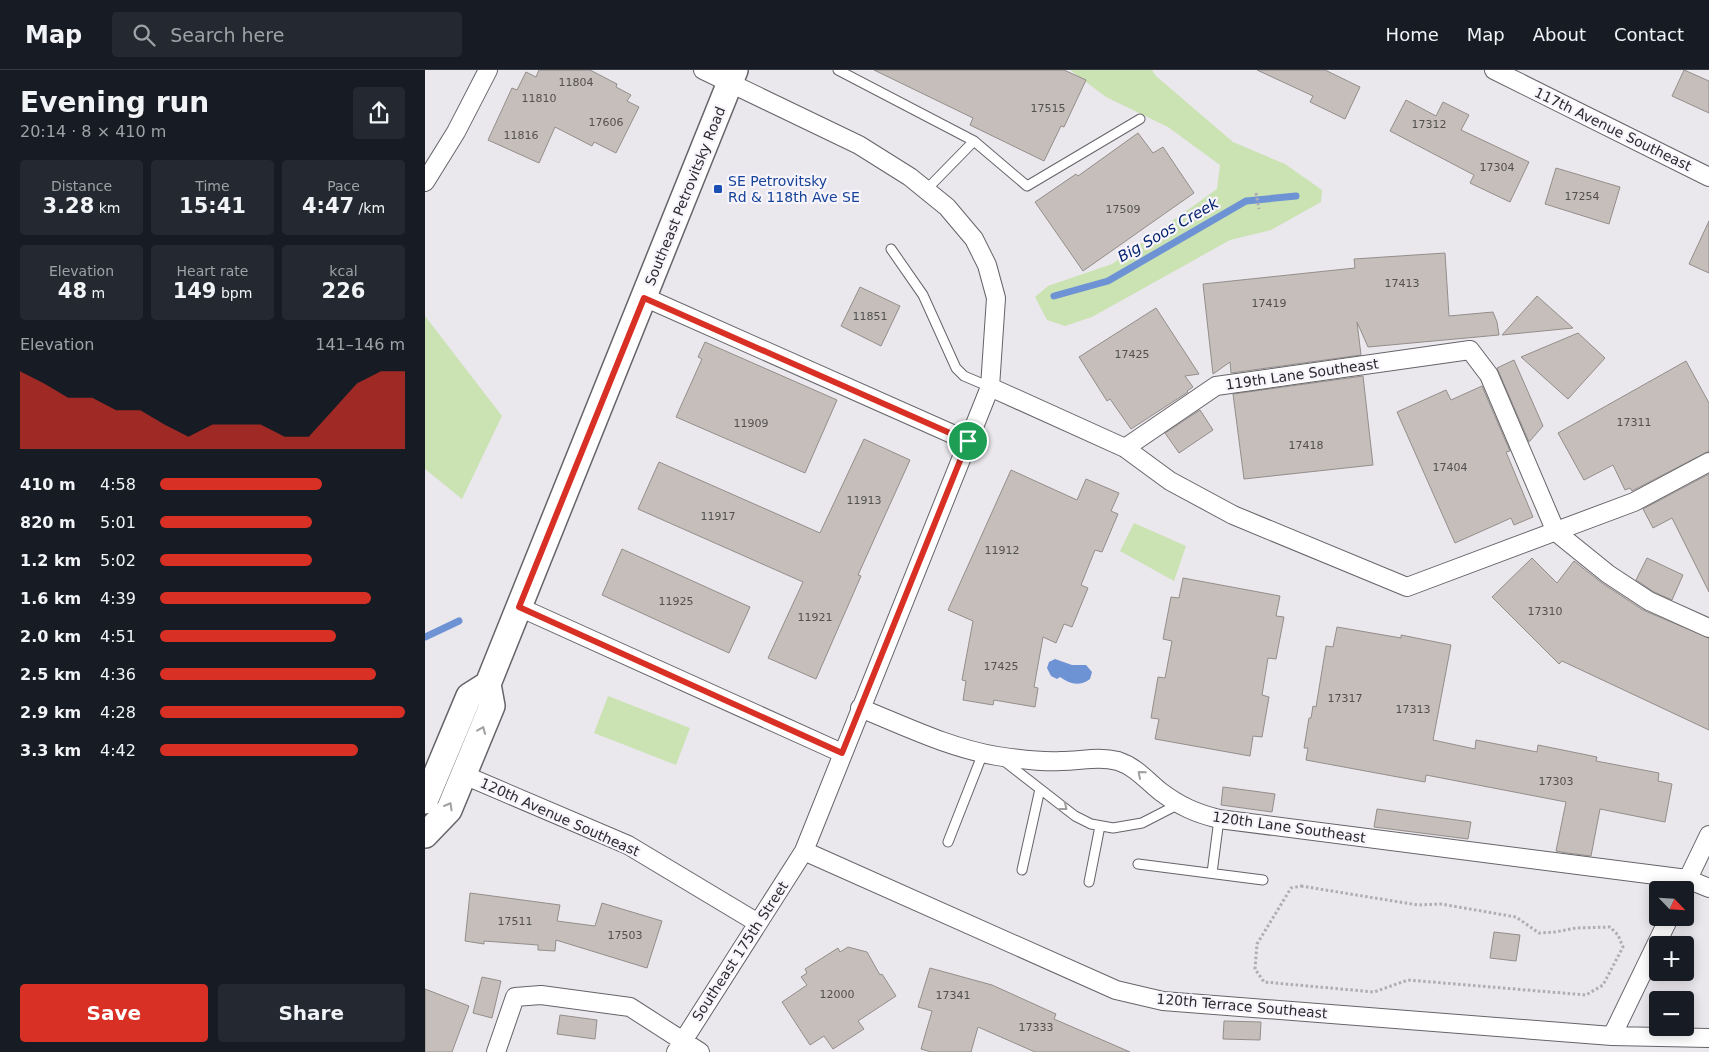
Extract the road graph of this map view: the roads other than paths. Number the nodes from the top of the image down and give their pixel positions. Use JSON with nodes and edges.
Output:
{"nodes":[{"id":1,"x":487,"y":70,"type":"edge"},
{"id":2,"x":703,"y":70,"type":"edge"},
{"id":3,"x":838,"y":70,"type":"edge"},
{"id":4,"x":1494,"y":70,"type":"edge"},
{"id":5,"x":1519,"y":75,"type":"edge"},
{"id":6,"x":733,"y":76,"type":"edge"},
{"id":7,"x":1140,"y":119,"type":"dead end"},
{"id":8,"x":975,"y":141,"type":"junction"},
{"id":9,"x":1709,"y":177,"type":"edge"},
{"id":10,"x":425,"y":182,"type":"edge"},
{"id":11,"x":926,"y":190,"type":"junction"},
{"id":12,"x":891,"y":249,"type":"dead end"},
{"id":13,"x":644,"y":298,"type":"junction"},
{"id":14,"x":990,"y":387,"type":"junction"},
{"id":15,"x":968,"y":441,"type":"junction"},
{"id":16,"x":1125,"y":448,"type":"junction"},
{"id":17,"x":1709,"y":462,"type":"edge"},
{"id":18,"x":1556,"y":532,"type":"junction"},
{"id":19,"x":519,"y":607,"type":"junction"},
{"id":20,"x":1709,"y":628,"type":"edge"},
{"id":21,"x":488,"y":684,"type":"junction"},
{"id":22,"x":860,"y":708,"type":"junction"},
{"id":23,"x":842,"y":753,"type":"junction"},
{"id":24,"x":990,"y":755,"type":"junction"},
{"id":25,"x":464,"y":775,"type":"junction"},
{"id":26,"x":1040,"y":789,"type":"junction"},
{"id":27,"x":425,"y":802,"type":"edge"},
{"id":28,"x":1179,"y":804,"type":"junction"},
{"id":29,"x":1219,"y":819,"type":"junction"},
{"id":30,"x":1100,"y":826,"type":"junction"},
{"id":31,"x":425,"y":833,"type":"edge"},
{"id":32,"x":1709,"y":836,"type":"edge"},
{"id":33,"x":948,"y":842,"type":"dead end"},
{"id":34,"x":804,"y":851,"type":"junction"},
{"id":35,"x":1138,"y":864,"type":"dead end"},
{"id":36,"x":1022,"y":870,"type":"dead end"},
{"id":37,"x":1212,"y":873,"type":"junction"},
{"id":38,"x":1263,"y":880,"type":"dead end"},
{"id":39,"x":1657,"y":881,"type":"edge"},
{"id":40,"x":1687,"y":881,"type":"edge"},
{"id":41,"x":1089,"y":882,"type":"dead end"},
{"id":42,"x":1694,"y":886,"type":"edge"},
{"id":43,"x":1709,"y":888,"type":"edge"},
{"id":44,"x":758,"y":923,"type":"junction"},
{"id":45,"x":1665,"y":926,"type":"edge"},
{"id":46,"x":1612,"y":1036,"type":"junction"},
{"id":47,"x":1709,"y":1038,"type":"edge"},
{"id":48,"x":679,"y":1046,"type":"edge"},
{"id":49,"x":496,"y":1052,"type":"edge"},
{"id":50,"x":700,"y":1052,"type":"edge"}],
"edges":[{"from":1,"to":10,"type":"street"},
{"from":2,"to":6,"type":"street"},
{"from":3,"to":8,"type":"lane"},
{"from":4,"to":5,"type":"street","name":"117th Avenue Southeast"},
{"from":5,"to":9,"type":"street","name":"117th Avenue Southeast"},
{"from":6,"to":11,"type":"street"},
{"from":6,"to":13,"type":"main road","name":"Southeast Petrovitsky Road"},
{"from":7,"to":8,"type":"lane"},
{"from":8,"to":11,"type":"lane"},
{"from":11,"to":14,"type":"street"},
{"from":12,"to":14,"type":"lane"},
{"from":13,"to":15,"type":"street"},
{"from":13,"to":19,"type":"main road","name":"Southeast Petrovitsky Road"},
{"from":14,"to":15,"type":"street"},
{"from":14,"to":16,"type":"street"},
{"from":15,"to":22,"type":"street"},
{"from":16,"to":18,"type":"street"},
{"from":16,"to":18,"type":"street","name":"119th Lane Southeast"},
{"from":17,"to":18,"type":"street"},
{"from":18,"to":20,"type":"street","name":"119th Lane Southeast"},
{"from":19,"to":21,"type":"main road","name":"Southeast Petrovitsky Road"},
{"from":19,"to":23,"type":"street"},
{"from":25,"to":21,"type":"main road","name":"Southeast Petrovitsky Road","one_way":true},
{"from":21,"to":27,"type":"main road","name":"Southeast Petrovitsky Road"},
{"from":22,"to":23,"type":"street"},
{"from":22,"to":24,"type":"street","name":"120th Lane Southeast"},
{"from":23,"to":34,"type":"street","name":"Southeast 175th Street"},
{"from":24,"to":26,"type":"lane"},
{"from":28,"to":24,"type":"street","name":"120th Lane Southeast","one_way":true},
{"from":24,"to":33,"type":"lane"},
{"from":31,"to":25,"type":"main road","name":"Southeast Petrovitsky Road","one_way":true},
{"from":25,"to":44,"type":"street","name":"120th Avenue Southeast"},
{"from":26,"to":30,"type":"lane","one_way":true},
{"from":26,"to":36,"type":"lane"},
{"from":27,"to":31,"type":"main road","name":"Southeast Petrovitsky Road"},
{"from":28,"to":29,"type":"street","name":"120th Lane Southeast"},
{"from":28,"to":30,"type":"lane"},
{"from":29,"to":37,"type":"lane"},
{"from":29,"to":39,"type":"street","name":"120th Lane Southeast"},
{"from":30,"to":41,"type":"lane"},
{"from":32,"to":40,"type":"street"},
{"from":34,"to":44,"type":"street","name":"Southeast 175th Street"},
{"from":34,"to":46,"type":"street","name":"120th Terrace Southeast"},
{"from":35,"to":37,"type":"lane"},
{"from":37,"to":38,"type":"lane"},
{"from":42,"to":43,"type":"street","name":"120th Lane Southeast"},
{"from":44,"to":48,"type":"street","name":"Southeast 175th Street"},
{"from":45,"to":46,"type":"street"},
{"from":46,"to":47,"type":"street","name":"120th Terrace Southeast"},
{"from":48,"to":49,"type":"street"},
{"from":48,"to":50,"type":"street"}]}
